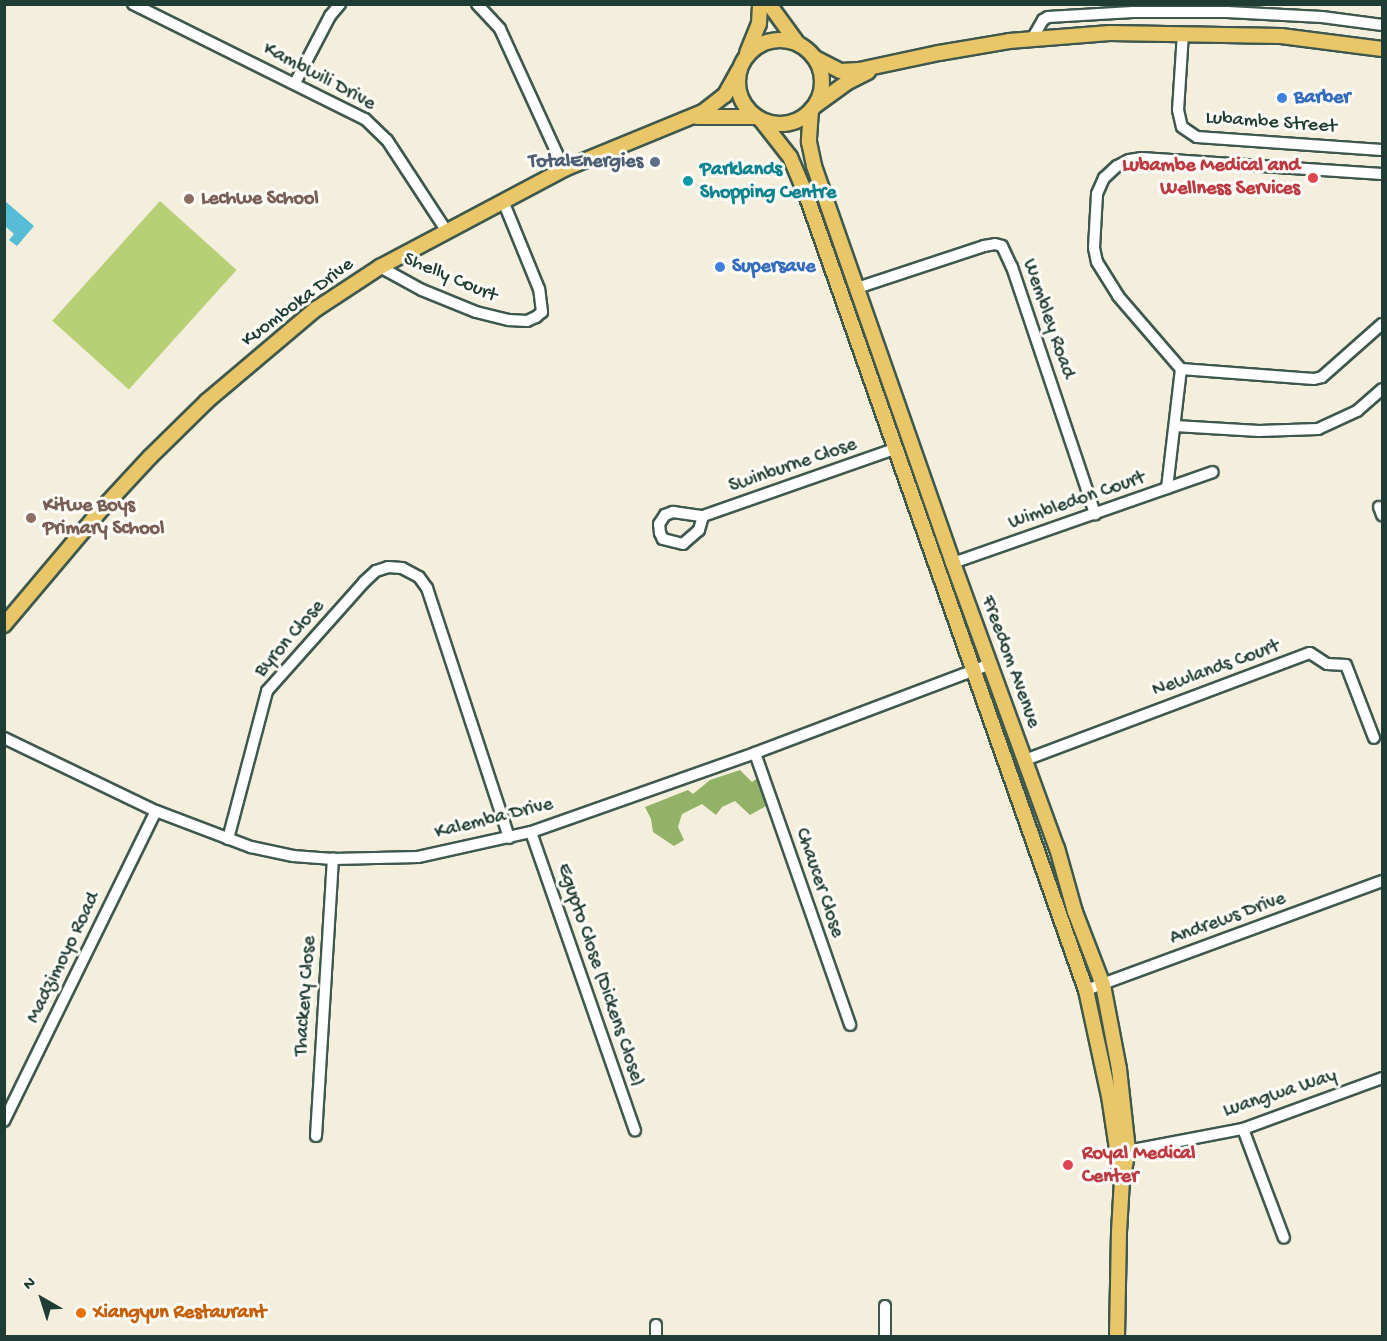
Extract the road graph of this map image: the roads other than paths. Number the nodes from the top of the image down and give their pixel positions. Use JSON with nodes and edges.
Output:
{"nodes":[{"id":1,"x":134,"y":4,"type":"edge"},
{"id":2,"x":340,"y":4,"type":"edge"},
{"id":3,"x":477,"y":4,"type":"edge"},
{"id":4,"x":760,"y":4,"type":"edge"},
{"id":5,"x":769,"y":4,"type":"edge"},
{"id":6,"x":1133,"y":12,"type":"junction"},
{"id":7,"x":1383,"y":25,"type":"edge"},
{"id":8,"x":1134,"y":33,"type":"junction"},
{"id":9,"x":1183,"y":33,"type":"junction"},
{"id":10,"x":1032,"y":39,"type":"junction"},
{"id":11,"x":798,"y":44,"type":"junction"},
{"id":12,"x":1383,"y":49,"type":"edge"},
{"id":13,"x":815,"y":58,"type":"junction"},
{"id":14,"x":742,"y":64,"type":"junction"},
{"id":15,"x":878,"y":67,"type":"junction"},
{"id":16,"x":294,"y":83,"type":"junction"},
{"id":17,"x":813,"y":108,"type":"junction"},
{"id":18,"x":692,"y":118,"type":"junction"},
{"id":19,"x":758,"y":119,"type":"junction"},
{"id":20,"x":1383,"y":150,"type":"edge"},
{"id":21,"x":564,"y":169,"type":"junction"},
{"id":22,"x":1383,"y":174,"type":"edge"},
{"id":23,"x":503,"y":201,"type":"junction"},
{"id":24,"x":447,"y":230,"type":"junction"},
{"id":25,"x":380,"y":267,"type":"junction"},
{"id":26,"x":857,"y":288,"type":"junction"},
{"id":27,"x":1383,"y":324,"type":"edge"},
{"id":28,"x":853,"y":328,"type":"junction"},
{"id":29,"x":1181,"y":369,"type":"junction"},
{"id":30,"x":891,"y":384,"type":"junction"},
{"id":31,"x":1383,"y":389,"type":"edge"},
{"id":32,"x":1175,"y":426,"type":"junction"},
{"id":33,"x":894,"y":449,"type":"junction"},
{"id":34,"x":1213,"y":472,"type":"dead end"},
{"id":35,"x":1167,"y":488,"type":"junction"},
{"id":36,"x":1095,"y":514,"type":"junction"},
{"id":37,"x":703,"y":516,"type":"dead end"},
{"id":38,"x":953,"y":563,"type":"junction"},
{"id":39,"x":4,"y":625,"type":"edge"},
{"id":40,"x":990,"y":664,"type":"junction"},
{"id":41,"x":974,"y":671,"type":"junction"},
{"id":42,"x":4,"y":738,"type":"edge"},
{"id":43,"x":1374,"y":738,"type":"dead end"},
{"id":44,"x":754,"y":753,"type":"junction"},
{"id":45,"x":1024,"y":760,"type":"junction"},
{"id":46,"x":156,"y":811,"type":"junction"},
{"id":47,"x":531,"y":832,"type":"junction"},
{"id":48,"x":509,"y":838,"type":"junction"},
{"id":49,"x":228,"y":839,"type":"junction"},
{"id":50,"x":333,"y":859,"type":"junction"},
{"id":51,"x":1382,"y":882,"type":"edge"},
{"id":52,"x":1103,"y":985,"type":"junction"},
{"id":53,"x":1086,"y":990,"type":"junction"},
{"id":54,"x":850,"y":1025,"type":"dead end"},
{"id":55,"x":1383,"y":1078,"type":"edge"},
{"id":56,"x":4,"y":1121,"type":"edge"},
{"id":57,"x":1243,"y":1129,"type":"junction"},
{"id":58,"x":635,"y":1130,"type":"dead end"},
{"id":59,"x":316,"y":1136,"type":"dead end"},
{"id":60,"x":1122,"y":1152,"type":"junction"},
{"id":61,"x":1284,"y":1238,"type":"dead end"},
{"id":62,"x":885,"y":1306,"type":"dead end"},
{"id":63,"x":885,"y":1336,"type":"edge"},
{"id":64,"x":1117,"y":1336,"type":"edge"}],
"edges":[{"from":1,"to":16,"type":"street","name":"Kambwili Drive"},
{"from":2,"to":16,"type":"street"},
{"from":3,"to":21,"type":"street"},
{"from":4,"to":14,"type":"main road"},
{"from":5,"to":11,"type":"main road"},
{"from":6,"to":7,"type":"street"},
{"from":6,"to":8,"type":"street"},
{"from":6,"to":10,"type":"street"},
{"from":8,"to":9,"type":"main road"},
{"from":8,"to":10,"type":"main road"},
{"from":9,"to":12,"type":"main road"},
{"from":9,"to":20,"type":"street","name":"Lubambe Street"},
{"from":10,"to":15,"type":"main road"},
{"from":11,"to":13,"type":"main road"},
{"from":11,"to":14,"type":"main road"},
{"from":13,"to":15,"type":"main road"},
{"from":13,"to":17,"type":"main road"},
{"from":14,"to":18,"type":"main road"},
{"from":14,"to":19,"type":"main road"},
{"from":15,"to":17,"type":"main road"},
{"from":16,"to":24,"type":"street","name":"Kambwili Drive"},
{"from":17,"to":19,"type":"main road"},
{"from":17,"to":26,"type":"main road","name":"Freedom Avenue"},
{"from":18,"to":19,"type":"main road"},
{"from":18,"to":21,"type":"main road","name":"Kuomboka Drive"},
{"from":19,"to":28,"type":"main road","name":"Freedom Avenue"},
{"from":21,"to":23,"type":"main road","name":"Kuomboka Drive"},
{"from":22,"to":29,"type":"street"},
{"from":23,"to":24,"type":"main road","name":"Kuomboka Drive"},
{"from":23,"to":25,"type":"street","name":"Shelly Court"},
{"from":24,"to":25,"type":"main road","name":"Kuomboka Drive"},
{"from":25,"to":39,"type":"main road","name":"Kuomboka Drive"},
{"from":26,"to":30,"type":"main road","name":"Freedom Avenue"},
{"from":26,"to":36,"type":"street","name":"Wembley Road"},
{"from":27,"to":29,"type":"street"},
{"from":28,"to":30,"type":"main road"},
{"from":28,"to":33,"type":"main road","name":"Freedom Avenue"},
{"from":29,"to":32,"type":"street"},
{"from":30,"to":38,"type":"main road","name":"Freedom Avenue"},
{"from":31,"to":32,"type":"street"},
{"from":32,"to":35,"type":"street"},
{"from":33,"to":37,"type":"street","name":"Swinburne Close"},
{"from":33,"to":41,"type":"main road","name":"Freedom Avenue"},
{"from":34,"to":35,"type":"street","name":"Wimbledon Court"},
{"from":35,"to":36,"type":"street","name":"Wimbledon Court"},
{"from":36,"to":38,"type":"street","name":"Wimbledon Court"},
{"from":38,"to":40,"type":"main road","name":"Freedom Avenue"},
{"from":40,"to":41,"type":"street","name":"Kalemba Drive"},
{"from":40,"to":45,"type":"main road","name":"Freedom Avenue"},
{"from":41,"to":44,"type":"street","name":"Kalemba Drive"},
{"from":41,"to":53,"type":"main road","name":"Freedom Avenue"},
{"from":42,"to":46,"type":"street","name":"Kalemba Drive"},
{"from":43,"to":45,"type":"street","name":"Newlands Court"},
{"from":44,"to":47,"type":"street","name":"Kalemba Drive"},
{"from":44,"to":54,"type":"street","name":"Chaucer Close"},
{"from":45,"to":52,"type":"main road","name":"Freedom Avenue"},
{"from":46,"to":49,"type":"street","name":"Kalemba Drive"},
{"from":46,"to":56,"type":"street","name":"Madzimoyo Road"},
{"from":47,"to":48,"type":"street","name":"Kalemba Drive"},
{"from":47,"to":58,"type":"street","name":"Egupto Close (Dickens Close)"},
{"from":48,"to":49,"type":"street","name":"Byron Close"},
{"from":48,"to":50,"type":"street","name":"Kalemba Drive"},
{"from":49,"to":50,"type":"street","name":"Kalemba Drive"},
{"from":50,"to":59,"type":"street","name":"Thackery Close"},
{"from":51,"to":52,"type":"street","name":"Andrews Drive"},
{"from":52,"to":53,"type":"street","name":"Andrews Drive"},
{"from":52,"to":60,"type":"main road","name":"Freedom Avenue"},
{"from":53,"to":60,"type":"main road","name":"Freedom Avenue"},
{"from":55,"to":57,"type":"street","name":"Luangwa Way"},
{"from":57,"to":60,"type":"street","name":"Luangwa Way"},
{"from":57,"to":61,"type":"street"},
{"from":60,"to":64,"type":"main road","name":"Freedom Avenue"},
{"from":62,"to":63,"type":"street"}]}
